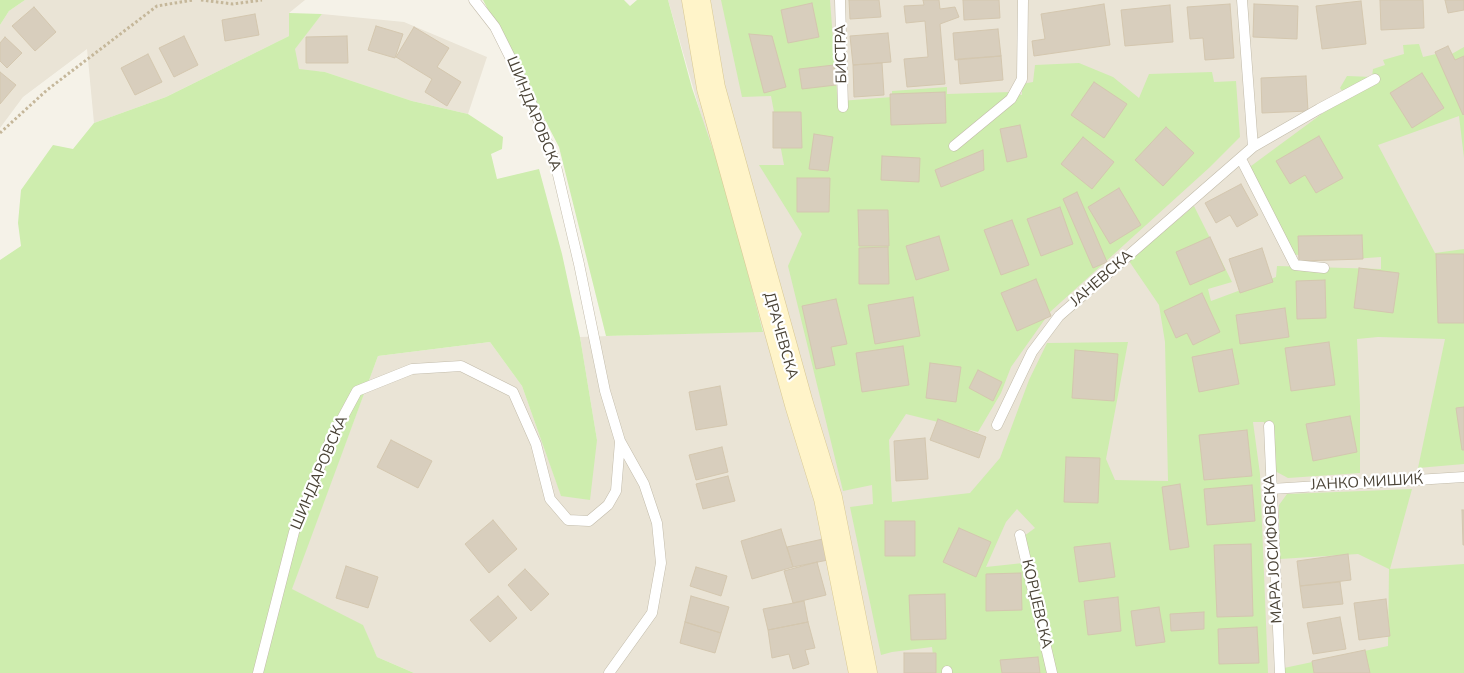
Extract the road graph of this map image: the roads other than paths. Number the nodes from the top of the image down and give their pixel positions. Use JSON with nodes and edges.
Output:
{"nodes":[{"id":1,"x":474,"y":0,"type":"edge"},
{"id":2,"x":696,"y":0,"type":"edge"},
{"id":3,"x":840,"y":0,"type":"edge"},
{"id":4,"x":1023,"y":0,"type":"edge"},
{"id":5,"x":1242,"y":0,"type":"edge"},
{"id":6,"x":1375,"y":79,"type":"dead end"},
{"id":7,"x":843,"y":107,"type":"dead end"},
{"id":8,"x":954,"y":146,"type":"dead end"},
{"id":9,"x":1253,"y":147,"type":"junction"},
{"id":10,"x":1241,"y":160,"type":"junction"},
{"id":11,"x":1324,"y":268,"type":"dead end"},
{"id":12,"x":997,"y":425,"type":"dead end"},
{"id":13,"x":1269,"y":426,"type":"dead end"},
{"id":14,"x":620,"y":441,"type":"junction"},
{"id":15,"x":1464,"y":478,"type":"edge"},
{"id":16,"x":1271,"y":489,"type":"junction"},
{"id":17,"x":1020,"y":536,"type":"dead end"},
{"id":18,"x":258,"y":673,"type":"edge"},
{"id":19,"x":609,"y":673,"type":"edge"},
{"id":20,"x":863,"y":673,"type":"edge"},
{"id":21,"x":1052,"y":673,"type":"edge"},
{"id":22,"x":1280,"y":673,"type":"edge"}],
"edges":[{"from":1,"to":14,"type":"lane","name":"ШИНДАРОВСКА"},
{"from":2,"to":20,"type":"main road","name":"ДРАЧЕВСКА"},
{"from":3,"to":7,"type":"lane","name":"БИСТРА"},
{"from":4,"to":8,"type":"lane"},
{"from":5,"to":9,"type":"lane"},
{"from":6,"to":9,"type":"lane","name":"ЈАНЕВСКА"},
{"from":9,"to":10,"type":"lane","name":"ЈАНЕВСКА"},
{"from":10,"to":11,"type":"lane"},
{"from":10,"to":12,"type":"lane","name":"ЈАНЕВСКА"},
{"from":13,"to":16,"type":"lane","name":"МАРА ЈОСИФОВСКА"},
{"from":14,"to":18,"type":"lane","name":"ШИНДАРОВСКА"},
{"from":14,"to":19,"type":"lane","name":"ШИНДАРОВСКА"},
{"from":15,"to":16,"type":"lane","name":"ЈАНКО МИШИЌ"},
{"from":16,"to":22,"type":"lane","name":"МАРА ЈОСИФОВСКА"},
{"from":17,"to":21,"type":"lane","name":"КОРЏЕВСКА"}]}
